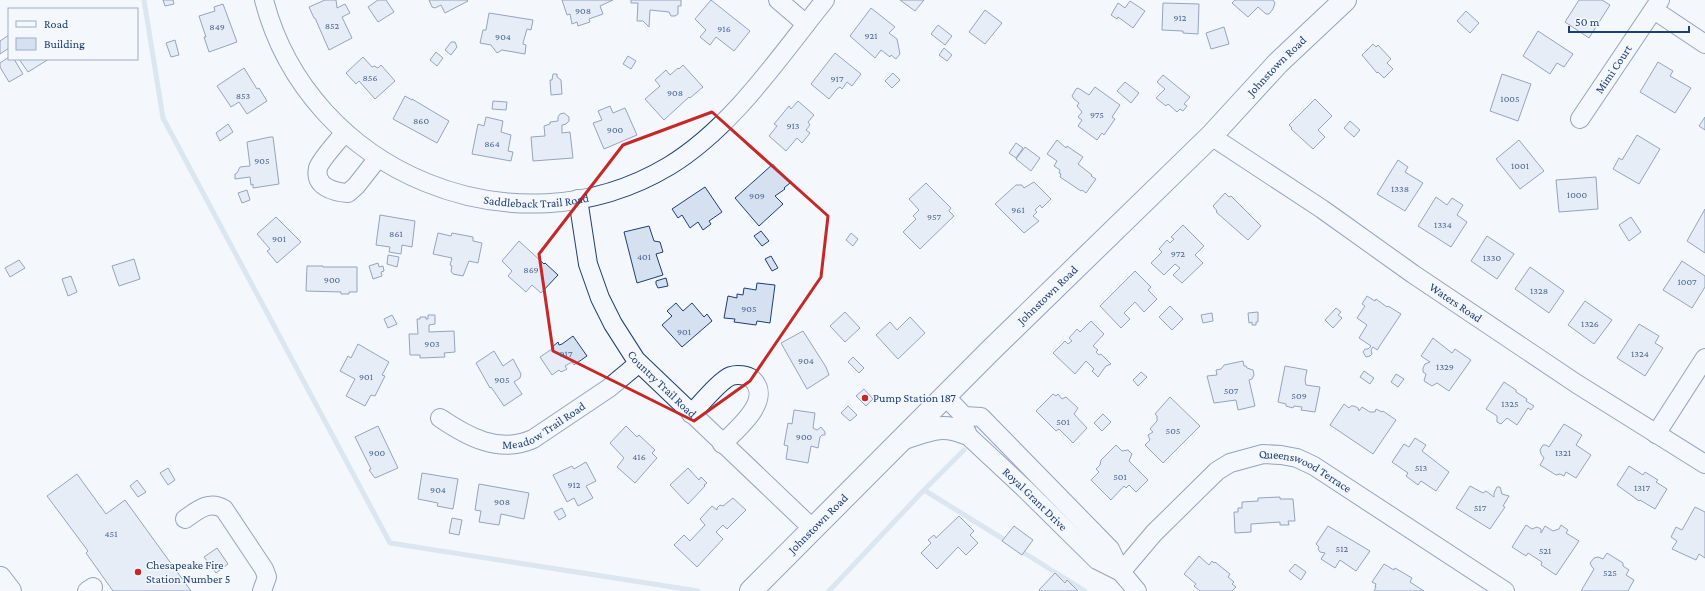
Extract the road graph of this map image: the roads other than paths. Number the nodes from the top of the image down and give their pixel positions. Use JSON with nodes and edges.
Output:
{"nodes":[{"id":1,"x":264,"y":0,"type":"edge"},
{"id":2,"x":778,"y":0,"type":"edge"},
{"id":3,"x":825,"y":0,"type":"edge"},
{"id":4,"x":1345,"y":0,"type":"edge"},
{"id":5,"x":1657,"y":5,"type":"edge"},
{"id":6,"x":806,"y":24,"type":"junction"},
{"id":7,"x":1705,"y":44,"type":"edge"},
{"id":8,"x":1580,"y":119,"type":"dead end"},
{"id":9,"x":345,"y":132,"type":"junction"},
{"id":10,"x":1210,"y":136,"type":"junction"},
{"id":11,"x":378,"y":158,"type":"junction"},
{"id":12,"x":578,"y":199,"type":"junction"},
{"id":13,"x":1705,"y":358,"type":"edge"},
{"id":14,"x":639,"y":364,"type":"junction"},
{"id":15,"x":946,"y":396,"type":"junction"},
{"id":16,"x":691,"y":414,"type":"junction"},
{"id":17,"x":440,"y":418,"type":"dead end"},
{"id":18,"x":965,"y":424,"type":"junction"},
{"id":19,"x":1656,"y":434,"type":"junction"},
{"id":20,"x":904,"y":438,"type":"junction"},
{"id":21,"x":722,"y":444,"type":"junction"},
{"id":22,"x":1705,"y":464,"type":"edge"},
{"id":23,"x":185,"y":519,"type":"dead end"},
{"id":24,"x":812,"y":528,"type":"junction"},
{"id":25,"x":1121,"y":572,"type":"junction"},
{"id":26,"x":0,"y":578,"type":"edge"},
{"id":27,"x":10,"y":591,"type":"edge"},
{"id":28,"x":262,"y":591,"type":"edge"},
{"id":29,"x":751,"y":591,"type":"edge"},
{"id":30,"x":1137,"y":591,"type":"edge"},
{"id":31,"x":1505,"y":591,"type":"edge"}],
"edges":[{"from":1,"to":9,"type":"street","name":"Saddleback Trail Road"},
{"from":2,"to":6,"type":"street"},
{"from":3,"to":6,"type":"street","name":"Saddleback Trail Road"},
{"from":4,"to":10,"type":"main road","name":"Johnstown Road"},
{"from":5,"to":7,"type":"street"},
{"from":5,"to":8,"type":"street","name":"Mimi Court"},
{"from":6,"to":12,"type":"street","name":"Saddleback Trail Road"},
{"from":9,"to":11,"type":"street","name":"Saddleback Trail Road"},
{"from":9,"to":11,"type":"street"},
{"from":10,"to":15,"type":"main road","name":"Johnstown Road"},
{"from":10,"to":19,"type":"street","name":"Waters Road"},
{"from":11,"to":12,"type":"street","name":"Saddleback Trail Road"},
{"from":12,"to":14,"type":"street","name":"Country Trail Road"},
{"from":13,"to":19,"type":"street"},
{"from":14,"to":16,"type":"street","name":"Country Trail Road"},
{"from":14,"to":17,"type":"street","name":"Meadow Trail Road"},
{"from":15,"to":18,"type":"street","name":"Royal Grant Drive"},
{"from":15,"to":20,"type":"main road","name":"Johnstown Road"},
{"from":16,"to":21,"type":"street","name":"Country Trail Road"},
{"from":16,"to":21,"type":"street"},
{"from":18,"to":20,"type":"main road"},
{"from":18,"to":25,"type":"street","name":"Royal Grant Drive"},
{"from":19,"to":22,"type":"street","name":"Waters Road"},
{"from":20,"to":24,"type":"main road","name":"Johnstown Road"},
{"from":21,"to":24,"type":"street","name":"Country Trail Road"},
{"from":23,"to":28,"type":"street"},
{"from":24,"to":29,"type":"main road","name":"Johnstown Road"},
{"from":25,"to":30,"type":"street","name":"Royal Grant Drive"},
{"from":25,"to":31,"type":"street","name":"Queenswood Terrace"},
{"from":26,"to":27,"type":"main road"}]}
